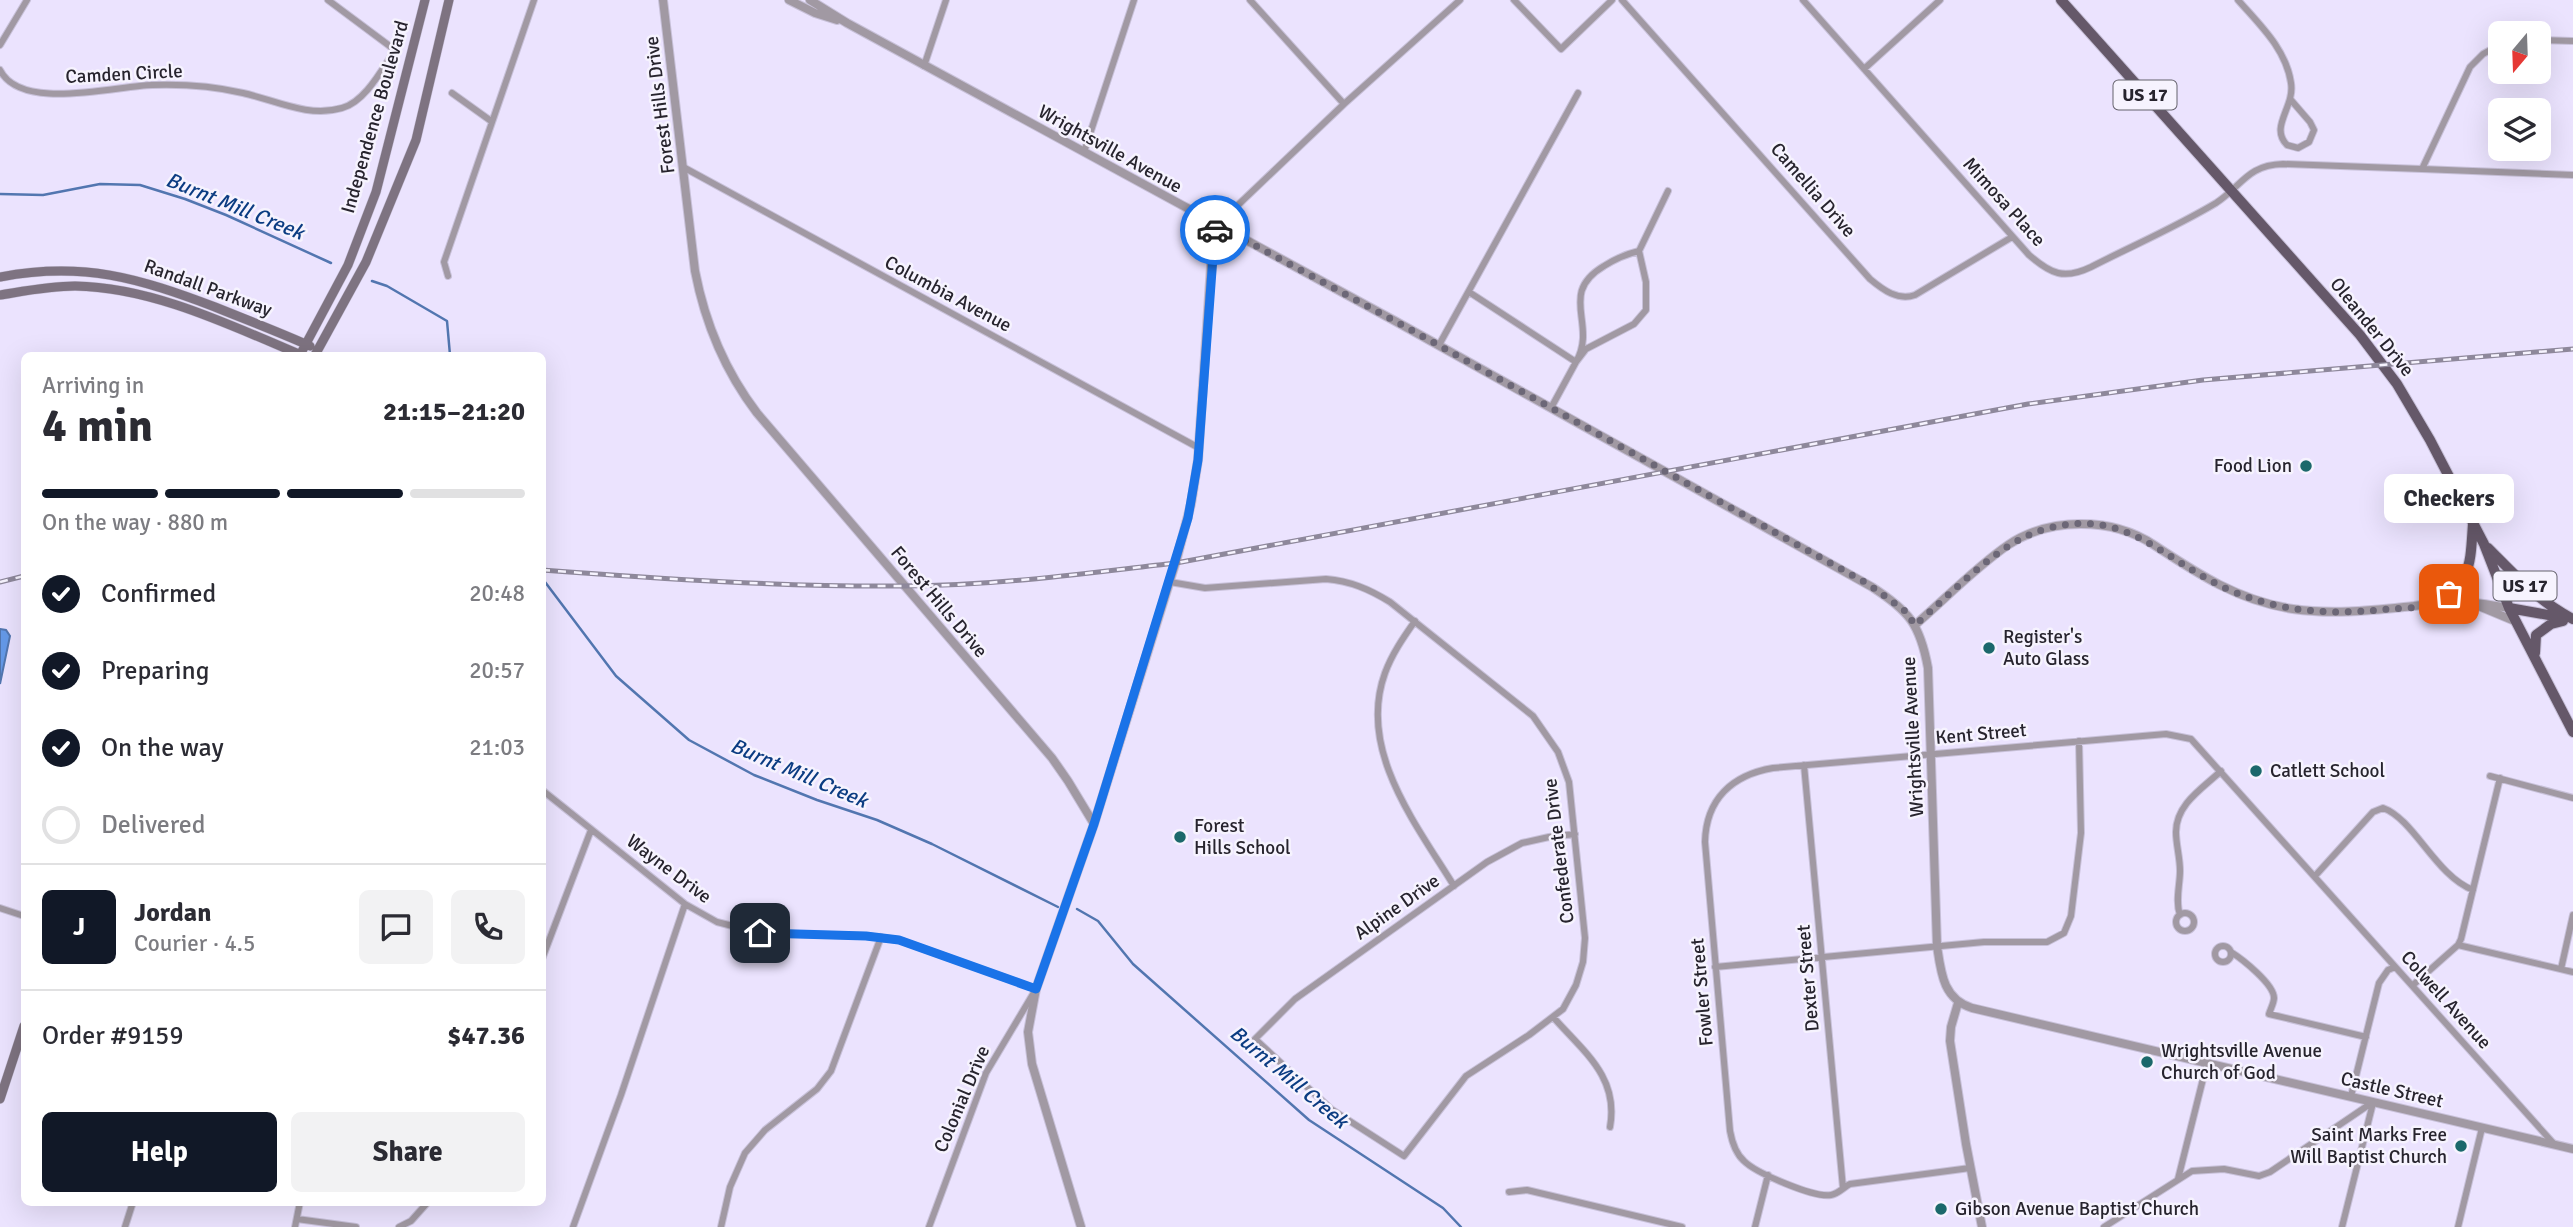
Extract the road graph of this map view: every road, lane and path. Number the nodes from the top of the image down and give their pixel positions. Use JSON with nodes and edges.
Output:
{"nodes":[{"id":1,"x":27,"y":0,"type":"edge"},
{"id":2,"x":328,"y":0,"type":"edge"},
{"id":3,"x":425,"y":0,"type":"edge"},
{"id":4,"x":449,"y":0,"type":"edge"},
{"id":5,"x":534,"y":0,"type":"edge"},
{"id":6,"x":663,"y":0,"type":"edge"},
{"id":7,"x":789,"y":0,"type":"edge"},
{"id":8,"x":810,"y":0,"type":"edge"},
{"id":9,"x":946,"y":0,"type":"edge"},
{"id":10,"x":1134,"y":0,"type":"edge"},
{"id":11,"x":1250,"y":0,"type":"edge"},
{"id":12,"x":1460,"y":0,"type":"edge"},
{"id":13,"x":1514,"y":0,"type":"edge"},
{"id":14,"x":1612,"y":0,"type":"edge"},
{"id":15,"x":1622,"y":0,"type":"edge"},
{"id":16,"x":1803,"y":0,"type":"edge"},
{"id":17,"x":1940,"y":0,"type":"edge"},
{"id":18,"x":2061,"y":0,"type":"edge"},
{"id":19,"x":2238,"y":0,"type":"edge"},
{"id":20,"x":847,"y":23,"type":"junction"},
{"id":21,"x":2552,"y":40,"type":"edge"},
{"id":22,"x":2573,"y":41,"type":"edge"},
{"id":23,"x":0,"y":45,"type":"edge"},
{"id":24,"x":2488,"y":51,"type":"edge"},
{"id":25,"x":925,"y":66,"type":"junction"},
{"id":26,"x":1864,"y":69,"type":"junction"},
{"id":27,"x":0,"y":70,"type":"edge"},
{"id":28,"x":452,"y":93,"type":"dead end"},
{"id":29,"x":1578,"y":93,"type":"dead end"},
{"id":30,"x":2291,"y":100,"type":"junction"},
{"id":31,"x":1344,"y":104,"type":"junction"},
{"id":32,"x":491,"y":121,"type":"junction"},
{"id":33,"x":1084,"y":152,"type":"junction"},
{"id":34,"x":683,"y":167,"type":"junction"},
{"id":35,"x":2422,"y":169,"type":"junction"},
{"id":36,"x":2573,"y":175,"type":"edge"},
{"id":37,"x":1668,"y":191,"type":"dead end"},
{"id":38,"x":2230,"y":191,"type":"junction"},
{"id":39,"x":1217,"y":225,"type":"junction"},
{"id":40,"x":2012,"y":237,"type":"junction"},
{"id":41,"x":1639,"y":251,"type":"junction"},
{"id":42,"x":448,"y":276,"type":"dead end"},
{"id":43,"x":0,"y":277,"type":"edge"},
{"id":44,"x":1469,"y":292,"type":"junction"},
{"id":45,"x":0,"y":295,"type":"edge"},
{"id":46,"x":306,"y":344,"type":"junction"},
{"id":47,"x":1439,"y":345,"type":"junction"},
{"id":48,"x":293,"y":352,"type":"edge"},
{"id":49,"x":302,"y":352,"type":"edge"},
{"id":50,"x":316,"y":352,"type":"edge"},
{"id":51,"x":1576,"y":362,"type":"junction"},
{"id":52,"x":1551,"y":408,"type":"junction"},
{"id":53,"x":1199,"y":448,"type":"junction"},
{"id":54,"x":2473,"y":524,"type":"junction"},
{"id":55,"x":2484,"y":544,"type":"junction"},
{"id":56,"x":1170,"y":582,"type":"junction"},
{"id":57,"x":2435,"y":604,"type":"junction"},
{"id":58,"x":2478,"y":605,"type":"junction"},
{"id":59,"x":2509,"y":608,"type":"junction"},
{"id":60,"x":2573,"y":620,"type":"edge"},
{"id":61,"x":1415,"y":621,"type":"junction"},
{"id":62,"x":2517,"y":622,"type":"junction"},
{"id":63,"x":1915,"y":625,"type":"junction"},
{"id":64,"x":2536,"y":658,"type":"junction"},
{"id":65,"x":2573,"y":732,"type":"edge"},
{"id":66,"x":2166,"y":734,"type":"joint"},
{"id":67,"x":2079,"y":741,"type":"junction"},
{"id":68,"x":1932,"y":754,"type":"junction"},
{"id":69,"x":1804,"y":765,"type":"junction"},
{"id":70,"x":2221,"y":771,"type":"junction"},
{"id":71,"x":2490,"y":776,"type":"dead end"},
{"id":72,"x":2500,"y":778,"type":"junction"},
{"id":73,"x":546,"y":793,"type":"edge"},
{"id":74,"x":1721,"y":793,"type":"joint"},
{"id":75,"x":2573,"y":793,"type":"edge"},
{"id":76,"x":2561,"y":795,"type":"junction"},
{"id":77,"x":2573,"y":798,"type":"edge"},
{"id":78,"x":1094,"y":824,"type":"junction"},
{"id":79,"x":590,"y":830,"type":"junction"},
{"id":80,"x":1575,"y":834,"type":"junction"},
{"id":81,"x":2315,"y":876,"type":"junction"},
{"id":82,"x":1454,"y":886,"type":"junction"},
{"id":83,"x":2473,"y":890,"type":"junction"},
{"id":84,"x":685,"y":904,"type":"junction"},
{"id":85,"x":0,"y":908,"type":"edge"},
{"id":86,"x":21,"y":915,"type":"edge"},
{"id":87,"x":2180,"y":915,"type":"dead end"},
{"id":88,"x":2573,"y":915,"type":"edge"},
{"id":89,"x":881,"y":937,"type":"junction"},
{"id":90,"x":2458,"y":945,"type":"junction"},
{"id":91,"x":1937,"y":946,"type":"junction"},
{"id":92,"x":546,"y":949,"type":"edge"},
{"id":93,"x":2231,"y":952,"type":"dead end"},
{"id":94,"x":1822,"y":957,"type":"junction"},
{"id":95,"x":1715,"y":967,"type":"junction"},
{"id":96,"x":2395,"y":967,"type":"junction"},
{"id":97,"x":2561,"y":969,"type":"junction"},
{"id":98,"x":2573,"y":972,"type":"edge"},
{"id":99,"x":2413,"y":985,"type":"junction"},
{"id":100,"x":1036,"y":989,"type":"junction"},
{"id":101,"x":1958,"y":1003,"type":"junction"},
{"id":102,"x":1553,"y":1018,"type":"junction"},
{"id":103,"x":21,"y":1035,"type":"edge"},
{"id":104,"x":2366,"y":1037,"type":"junction"},
{"id":105,"x":2207,"y":1063,"type":"junction"},
{"id":106,"x":2351,"y":1097,"type":"junction"},
{"id":107,"x":0,"y":1099,"type":"edge"},
{"id":108,"x":2373,"y":1102,"type":"junction"},
{"id":109,"x":1610,"y":1127,"type":"dead end"},
{"id":110,"x":2482,"y":1128,"type":"junction"},
{"id":111,"x":2554,"y":1144,"type":"junction"},
{"id":112,"x":2573,"y":1149,"type":"edge"},
{"id":113,"x":1404,"y":1156,"type":"joint"},
{"id":114,"x":1970,"y":1168,"type":"junction"},
{"id":115,"x":1768,"y":1174,"type":"junction"},
{"id":116,"x":2178,"y":1179,"type":"junction"},
{"id":117,"x":1843,"y":1188,"type":"junction"},
{"id":118,"x":1508,"y":1192,"type":"dead end"},
{"id":119,"x":132,"y":1206,"type":"edge"},
{"id":120,"x":299,"y":1206,"type":"edge"},
{"id":121,"x":424,"y":1206,"type":"edge"},
{"id":122,"x":297,"y":1219,"type":"junction"},
{"id":123,"x":125,"y":1227,"type":"edge"},
{"id":124,"x":295,"y":1227,"type":"edge"},
{"id":125,"x":356,"y":1227,"type":"edge"},
{"id":126,"x":399,"y":1227,"type":"edge"},
{"id":127,"x":573,"y":1227,"type":"edge"},
{"id":128,"x":721,"y":1227,"type":"edge"},
{"id":129,"x":929,"y":1227,"type":"edge"},
{"id":130,"x":1081,"y":1227,"type":"edge"},
{"id":131,"x":1682,"y":1227,"type":"edge"},
{"id":132,"x":1755,"y":1227,"type":"edge"},
{"id":133,"x":1982,"y":1227,"type":"edge"},
{"id":134,"x":2104,"y":1227,"type":"edge"},
{"id":135,"x":2342,"y":1227,"type":"edge"},
{"id":136,"x":2458,"y":1227,"type":"edge"}],
"edges":[{"from":1,"to":23,"type":"street"},
{"from":2,"to":27,"type":"street","name":"Camden Circle"},
{"from":3,"to":46,"type":"main road","name":"Independence Boulevard"},
{"from":4,"to":50,"type":"main road","name":"Independence Boulevard"},
{"from":5,"to":32,"type":"street"},
{"from":6,"to":34,"type":"street","name":"Forest Hills Drive"},
{"from":7,"to":20,"type":"street","name":"Wrightsville Avenue"},
{"from":8,"to":20,"type":"street","name":"Wrightsville Avenue"},
{"from":9,"to":25,"type":"street"},
{"from":10,"to":33,"type":"street"},
{"from":11,"to":31,"type":"street"},
{"from":12,"to":31,"type":"street"},
{"from":13,"to":14,"type":"street"},
{"from":15,"to":40,"type":"street","name":"Camellia Drive"},
{"from":16,"to":26,"type":"street","name":"Mimosa Place"},
{"from":17,"to":26,"type":"street"},
{"from":18,"to":38,"type":"main road","name":"Oleander Drive","number":"US 17"},
{"from":19,"to":30,"type":"street"},
{"from":20,"to":25,"type":"street","name":"Wrightsville Avenue"},
{"from":21,"to":22,"type":"street"},
{"from":24,"to":35,"type":"street"},
{"from":25,"to":33,"type":"street","name":"Wrightsville Avenue"},
{"from":26,"to":40,"type":"street","name":"Mimosa Place"},
{"from":28,"to":32,"type":"street"},
{"from":29,"to":44,"type":"street"},
{"from":30,"to":30,"type":"street"},
{"from":31,"to":39,"type":"street"},
{"from":32,"to":42,"type":"street"},
{"from":33,"to":39,"type":"street","name":"Wrightsville Avenue"},
{"from":34,"to":53,"type":"street","name":"Columbia Avenue"},
{"from":34,"to":78,"type":"street","name":"Forest Hills Drive"},
{"from":35,"to":36,"type":"street","name":"Mimosa Place"},
{"from":35,"to":38,"type":"street","name":"Mimosa Place"},
{"from":37,"to":41,"type":"street"},
{"from":38,"to":40,"type":"street","name":"Mimosa Place"},
{"from":38,"to":54,"type":"main road","name":"Oleander Drive","number":"US 17"},
{"from":39,"to":47,"type":"street","name":"Wrightsville Avenue"},
{"from":39,"to":53,"type":"street"},
{"from":41,"to":51,"type":"street"},
{"from":41,"to":51,"type":"street"},
{"from":43,"to":46,"type":"main road","name":"Randall Parkway"},
{"from":44,"to":47,"type":"street"},
{"from":44,"to":51,"type":"street"},
{"from":45,"to":48,"type":"main road","name":"Randall Parkway"},
{"from":46,"to":49,"type":"main road","name":"Independence Boulevard"},
{"from":46,"to":50,"type":"main road","name":"Randall Parkway"},
{"from":47,"to":52,"type":"street","name":"Wrightsville Avenue"},
{"from":51,"to":52,"type":"street"},
{"from":52,"to":63,"type":"street","name":"Wrightsville Avenue"},
{"from":53,"to":56,"type":"street"},
{"from":54,"to":55,"type":"main road","name":"Oleander Drive","number":"US 17"},
{"from":54,"to":57,"type":"main road"},
{"from":55,"to":59,"type":"main road","name":"Oleander Drive","number":"US 17"},
{"from":55,"to":60,"type":"main road","number":"US 17"},
{"from":56,"to":61,"type":"street","name":"Confederate Drive"},
{"from":56,"to":78,"type":"street"},
{"from":57,"to":58,"type":"street"},
{"from":57,"to":63,"type":"street"},
{"from":58,"to":59,"type":"street"},
{"from":58,"to":62,"type":"street"},
{"from":59,"to":60,"type":"main road","number":"US 17"},
{"from":59,"to":62,"type":"main road","name":"Oleander Drive","number":"US 17"},
{"from":60,"to":64,"type":"main road"},
{"from":61,"to":80,"type":"street","name":"Confederate Drive"},
{"from":61,"to":82,"type":"street"},
{"from":62,"to":64,"type":"main road","name":"Oleander Drive","number":"US 17"},
{"from":63,"to":68,"type":"street","name":"Wrightsville Avenue"},
{"from":64,"to":65,"type":"main road","name":"Oleander Drive","number":"US 17"},
{"from":66,"to":67,"type":"street","name":"Kent Street"},
{"from":66,"to":70,"type":"street","name":"Colwell Avenue"},
{"from":67,"to":68,"type":"street","name":"Kent Street"},
{"from":67,"to":91,"type":"street"},
{"from":68,"to":69,"type":"street","name":"Kent Street"},
{"from":68,"to":91,"type":"street","name":"Wrightsville Avenue"},
{"from":69,"to":74,"type":"street","name":"Kent Street"},
{"from":69,"to":94,"type":"street","name":"Dexter Street"},
{"from":70,"to":81,"type":"street","name":"Colwell Avenue"},
{"from":70,"to":87,"type":"street"},
{"from":71,"to":72,"type":"street"},
{"from":72,"to":76,"type":"street"},
{"from":72,"to":83,"type":"street"},
{"from":73,"to":79,"type":"street","name":"Wayne Drive"},
{"from":74,"to":95,"type":"street","name":"Fowler Street"},
{"from":75,"to":76,"type":"street"},
{"from":76,"to":77,"type":"street"},
{"from":78,"to":100,"type":"street"},
{"from":79,"to":84,"type":"street","name":"Wayne Drive"},
{"from":79,"to":92,"type":"street"},
{"from":80,"to":82,"type":"street","name":"Alpine Drive"},
{"from":80,"to":102,"type":"street","name":"Confederate Drive"},
{"from":81,"to":83,"type":"street"},
{"from":81,"to":96,"type":"street","name":"Colwell Avenue"},
{"from":82,"to":113,"type":"street","name":"Alpine Drive"},
{"from":83,"to":90,"type":"street"},
{"from":84,"to":89,"type":"street","name":"Wayne Drive"},
{"from":84,"to":127,"type":"street"},
{"from":85,"to":86,"type":"street"},
{"from":88,"to":97,"type":"street"},
{"from":89,"to":100,"type":"street","name":"Wayne Drive"},
{"from":89,"to":128,"type":"street"},
{"from":90,"to":97,"type":"street"},
{"from":90,"to":99,"type":"street"},
{"from":91,"to":94,"type":"street"},
{"from":91,"to":101,"type":"street","name":"Wrightsville Avenue"},
{"from":93,"to":104,"type":"street"},
{"from":94,"to":95,"type":"street"},
{"from":94,"to":117,"type":"street","name":"Dexter Street"},
{"from":95,"to":115,"type":"street","name":"Fowler Street"},
{"from":96,"to":99,"type":"street","name":"Colwell Avenue"},
{"from":96,"to":104,"type":"street"},
{"from":97,"to":98,"type":"street"},
{"from":99,"to":111,"type":"street","name":"Colwell Avenue"},
{"from":100,"to":129,"type":"street","name":"Colonial Drive"},
{"from":100,"to":130,"type":"street"},
{"from":101,"to":105,"type":"street","name":"Castle Street"},
{"from":101,"to":114,"type":"street"},
{"from":102,"to":109,"type":"street"},
{"from":102,"to":113,"type":"street","name":"Confederate Drive"},
{"from":103,"to":107,"type":"main road"},
{"from":104,"to":106,"type":"street"},
{"from":105,"to":106,"type":"street","name":"Castle Street"},
{"from":105,"to":116,"type":"street"},
{"from":106,"to":108,"type":"street","name":"Castle Street"},
{"from":108,"to":110,"type":"street","name":"Castle Street"},
{"from":108,"to":116,"type":"street"},
{"from":108,"to":135,"type":"street"},
{"from":110,"to":111,"type":"street","name":"Castle Street"},
{"from":110,"to":136,"type":"street"},
{"from":111,"to":112,"type":"street","name":"Castle Street"},
{"from":114,"to":117,"type":"street","name":"Fowler Street"},
{"from":114,"to":133,"type":"street"},
{"from":115,"to":117,"type":"street","name":"Fowler Street"},
{"from":115,"to":132,"type":"street"},
{"from":116,"to":134,"type":"street"},
{"from":118,"to":131,"type":"street"},
{"from":119,"to":123,"type":"street"},
{"from":120,"to":122,"type":"street"},
{"from":121,"to":126,"type":"street"},
{"from":122,"to":124,"type":"street"},
{"from":122,"to":125,"type":"street"}]}
